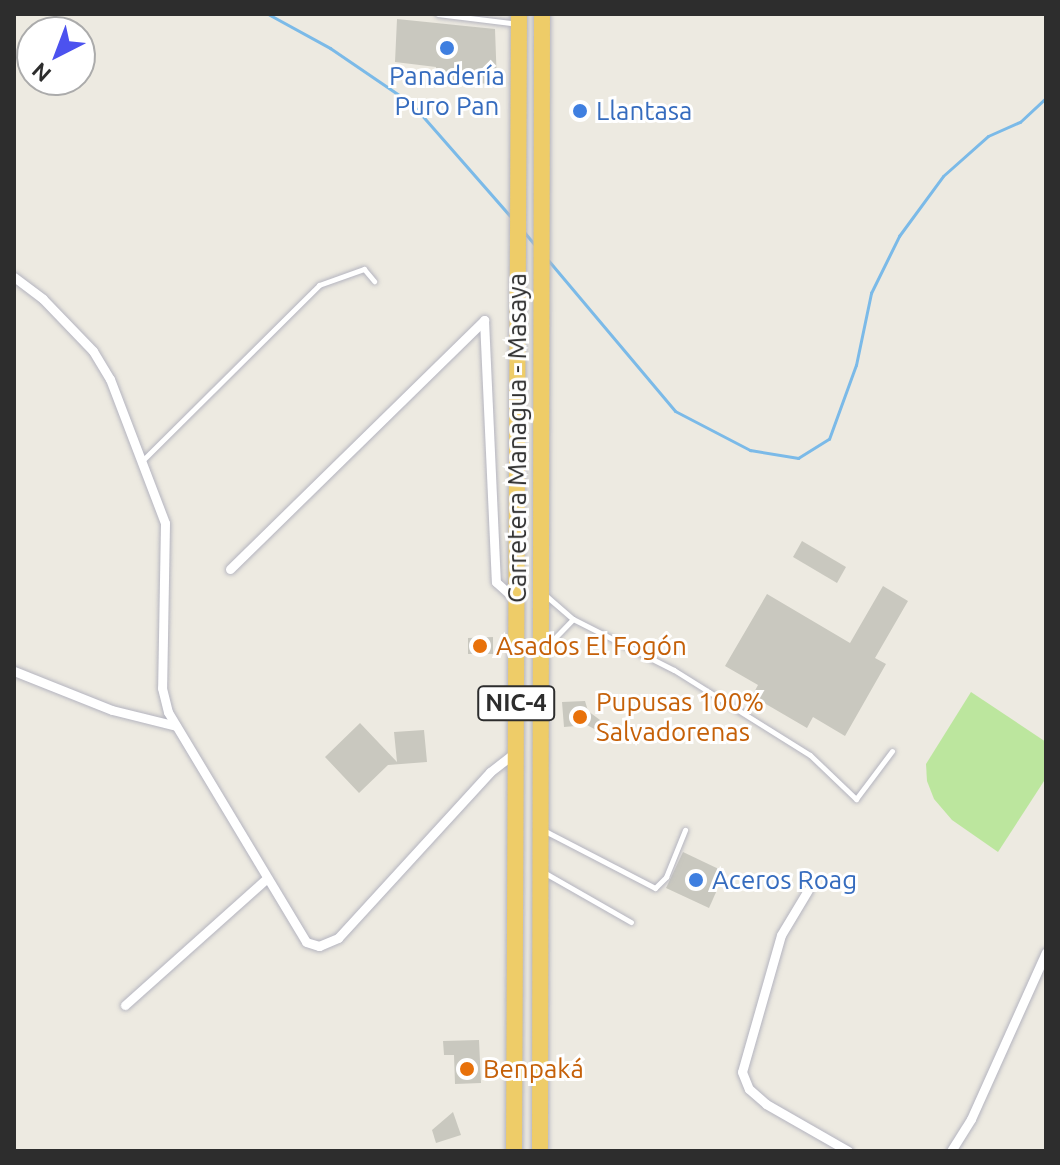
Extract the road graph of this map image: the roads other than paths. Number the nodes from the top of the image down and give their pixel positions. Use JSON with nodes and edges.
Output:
{"nodes":[{"id":1,"x":438,"y":14,"type":"edge"},
{"id":2,"x":542,"y":14,"type":"edge"},
{"id":3,"x":519,"y":19,"type":"edge"},
{"id":4,"x":14,"y":277,"type":"edge"},
{"id":5,"x":374,"y":281,"type":"dead end"},
{"id":6,"x":144,"y":459,"type":"junction"},
{"id":7,"x":516,"y":522,"type":"junction"},
{"id":8,"x":230,"y":569,"type":"dead end"},
{"id":9,"x":542,"y":592,"type":"junction"},
{"id":10,"x":517,"y":601,"type":"junction"},
{"id":11,"x":573,"y":619,"type":"junction"},
{"id":12,"x":541,"y":652,"type":"junction"},
{"id":13,"x":14,"y":671,"type":"edge"},
{"id":14,"x":176,"y":726,"type":"junction"},
{"id":15,"x":892,"y":751,"type":"dead end"},
{"id":16,"x":516,"y":752,"type":"junction"},
{"id":17,"x":541,"y":829,"type":"junction"},
{"id":18,"x":685,"y":830,"type":"dead end"},
{"id":19,"x":541,"y":871,"type":"junction"},
{"id":20,"x":266,"y":879,"type":"junction"},
{"id":21,"x":808,"y":890,"type":"dead end"},
{"id":22,"x":631,"y":922,"type":"dead end"},
{"id":23,"x":1046,"y":952,"type":"edge"},
{"id":24,"x":125,"y":1005,"type":"dead end"},
{"id":25,"x":514,"y":1067,"type":"junction"},
{"id":26,"x":540,"y":1067,"type":"junction"},
{"id":27,"x":515,"y":1106,"type":"junction"},
{"id":28,"x":540,"y":1106,"type":"junction"},
{"id":29,"x":514,"y":1151,"type":"edge"},
{"id":30,"x":540,"y":1151,"type":"edge"},
{"id":31,"x":848,"y":1151,"type":"edge"},
{"id":32,"x":951,"y":1151,"type":"edge"}],
"edges":[{"from":1,"to":3,"type":"lane"},
{"from":2,"to":9,"type":"highway","name":"Carretera Managua - Masaya","number":"NIC-4"},
{"from":3,"to":7,"type":"highway","name":"Carretera Managua - Masaya","number":"NIC-4"},
{"from":4,"to":6,"type":"street"},
{"from":5,"to":6,"type":"lane"},
{"from":6,"to":14,"type":"street"},
{"from":7,"to":9,"type":"highway"},
{"from":7,"to":10,"type":"highway","name":"Carretera Managua - Masaya","number":"NIC-4"},
{"from":8,"to":10,"type":"street"},
{"from":9,"to":11,"type":"lane"},
{"from":9,"to":12,"type":"highway","name":"Carretera Managua - Masaya","number":"NIC-4"},
{"from":10,"to":16,"type":"highway","name":"Carretera Managua - Masaya","number":"NIC-4"},
{"from":11,"to":12,"type":"lane"},
{"from":11,"to":15,"type":"lane"},
{"from":12,"to":16,"type":"highway"},
{"from":12,"to":17,"type":"highway","name":"Carretera Managua - Masaya","number":"NIC-4"},
{"from":13,"to":14,"type":"street"},
{"from":14,"to":20,"type":"street"},
{"from":16,"to":20,"type":"street"},
{"from":16,"to":25,"type":"highway","name":"Carretera Managua - Masaya","number":"NIC-4"},
{"from":17,"to":18,"type":"lane"},
{"from":17,"to":19,"type":"highway","name":"Carretera Managua - Masaya","number":"NIC-4"},
{"from":19,"to":22,"type":"lane"},
{"from":19,"to":26,"type":"highway","name":"Carretera Managua - Masaya","number":"NIC-4"},
{"from":20,"to":24,"type":"street"},
{"from":21,"to":31,"type":"street"},
{"from":23,"to":32,"type":"street"},
{"from":25,"to":26,"type":"highway"},
{"from":25,"to":27,"type":"highway","name":"Carretera Managua - Masaya","number":"NIC-4"},
{"from":26,"to":28,"type":"highway","name":"Carretera Managua - Masaya","number":"NIC-4"},
{"from":27,"to":28,"type":"highway"},
{"from":27,"to":29,"type":"highway","name":"Carretera Managua - Masaya","number":"NIC-4"},
{"from":28,"to":30,"type":"highway","name":"Carretera Managua - Masaya","number":"NIC-4"}]}
